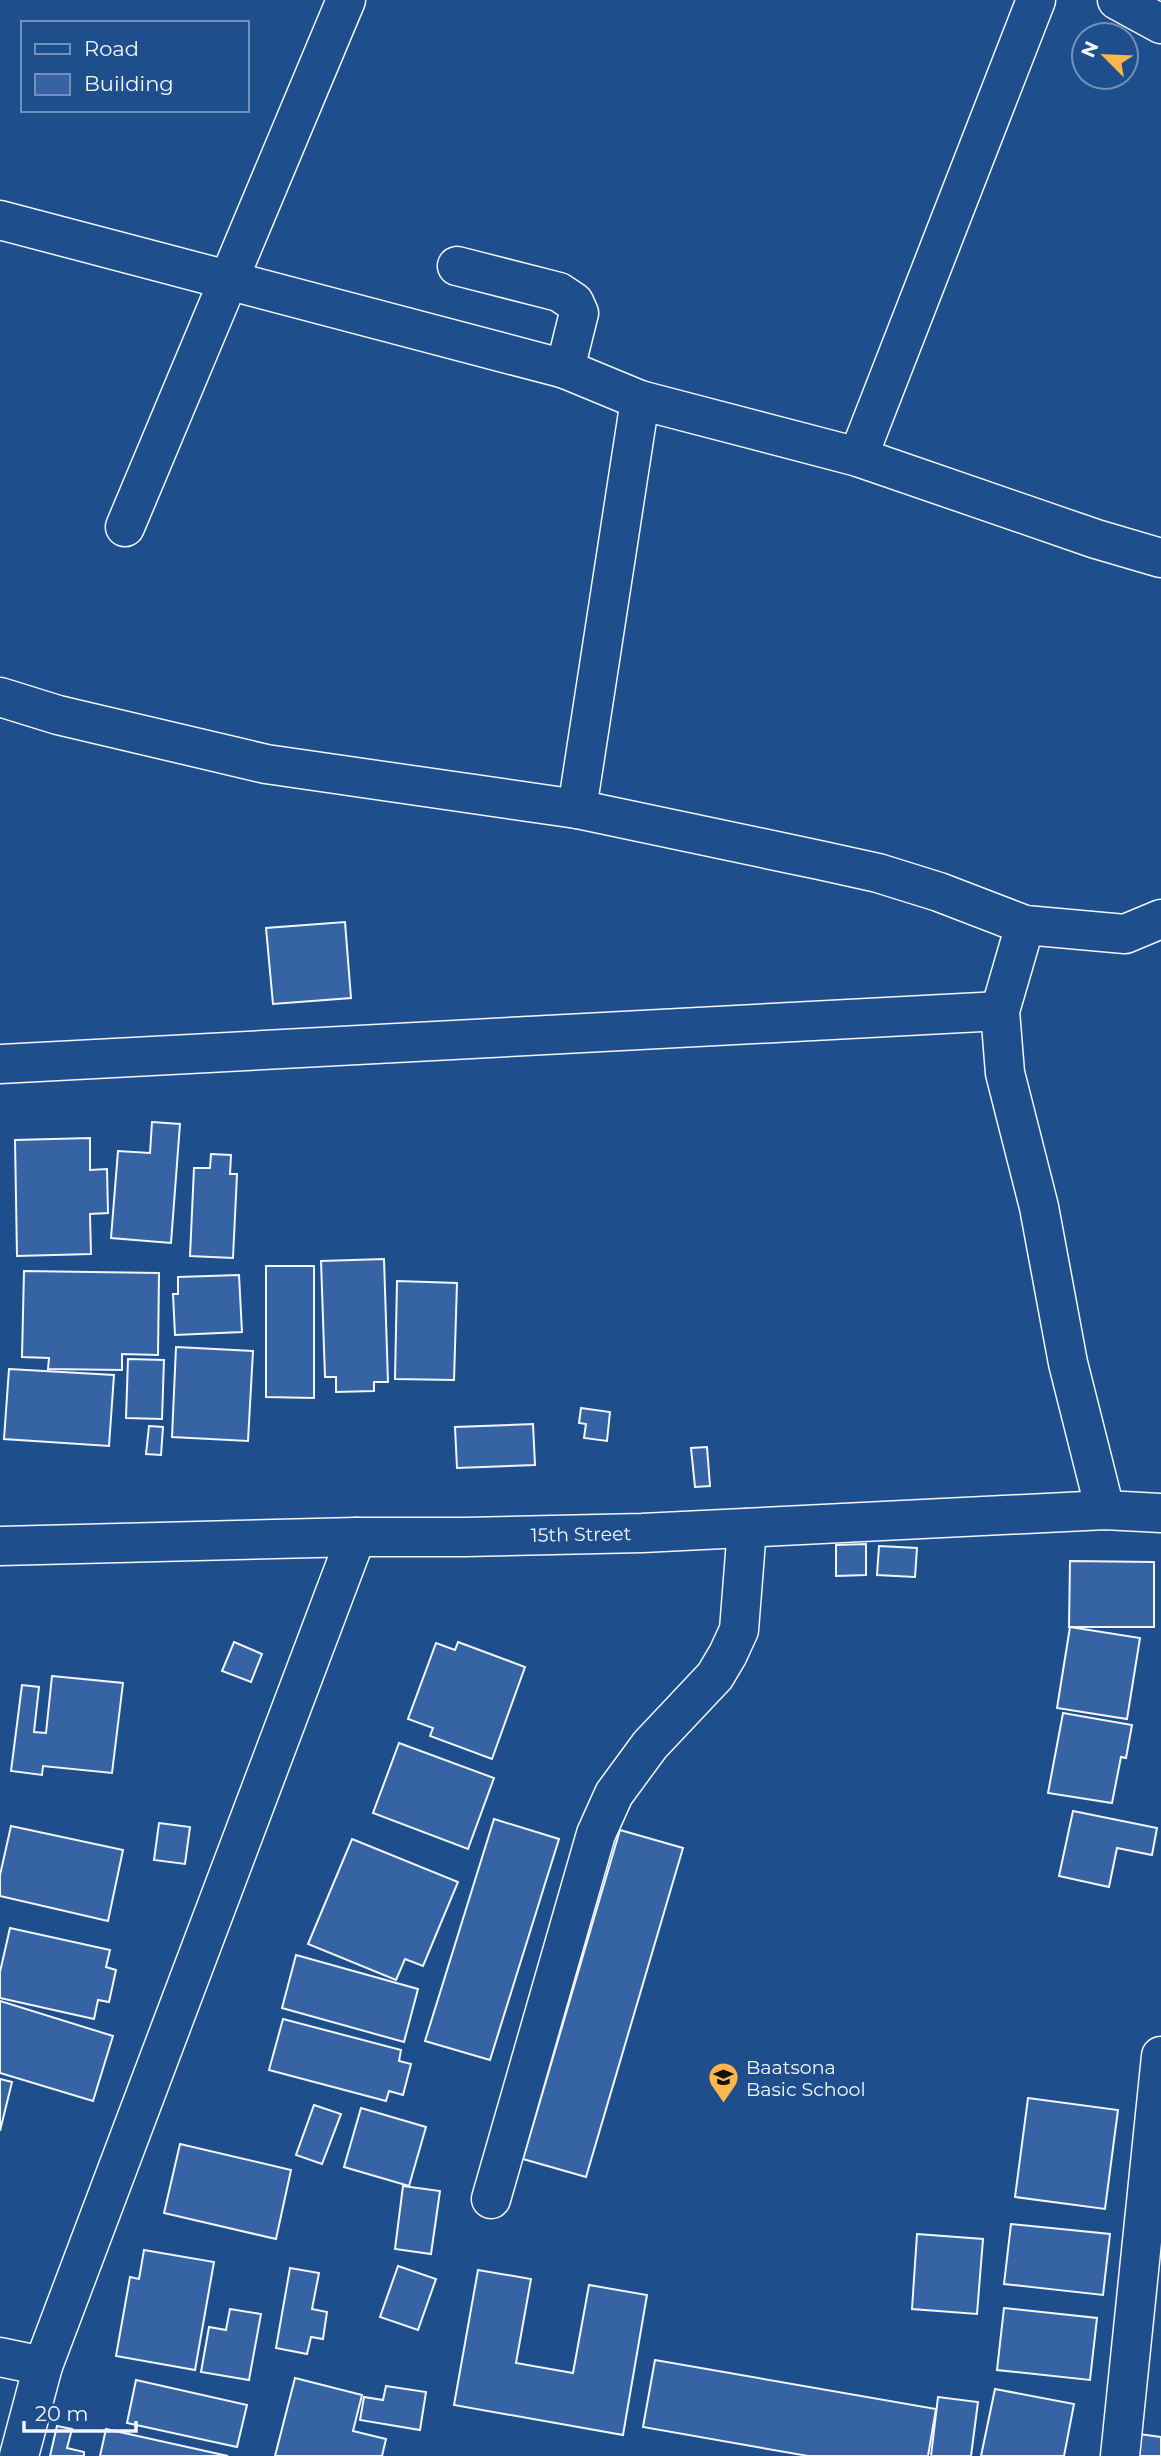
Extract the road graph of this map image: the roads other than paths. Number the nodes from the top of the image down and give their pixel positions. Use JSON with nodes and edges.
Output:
{"nodes":[{"id":1,"x":346,"y":0,"type":"edge"},
{"id":2,"x":1036,"y":0,"type":"edge"},
{"id":3,"x":1117,"y":0,"type":"edge"},
{"id":4,"x":1161,"y":24,"type":"edge"},
{"id":5,"x":0,"y":220,"type":"edge"},
{"id":6,"x":457,"y":266,"type":"dead end"},
{"id":7,"x":228,"y":281,"type":"junction"},
{"id":8,"x":565,"y":369,"type":"junction"},
{"id":9,"x":640,"y":400,"type":"junction"},
{"id":10,"x":858,"y":457,"type":"junction"},
{"id":11,"x":125,"y":527,"type":"dead end"},
{"id":12,"x":1161,"y":558,"type":"edge"},
{"id":13,"x":0,"y":697,"type":"edge"},
{"id":14,"x":577,"y":809,"type":"junction"},
{"id":15,"x":1161,"y":919,"type":"edge"},
{"id":16,"x":1025,"y":925,"type":"junction"},
{"id":17,"x":1000,"y":1011,"type":"junction"},
{"id":18,"x":0,"y":1064,"type":"edge"},
{"id":19,"x":1105,"y":1510,"type":"junction"},
{"id":20,"x":1161,"y":1513,"type":"edge"},
{"id":21,"x":747,"y":1528,"type":"junction"},
{"id":22,"x":356,"y":1537,"type":"junction"},
{"id":23,"x":0,"y":1546,"type":"edge"},
{"id":24,"x":1161,"y":2056,"type":"edge"},
{"id":25,"x":491,"y":2199,"type":"dead end"},
{"id":26,"x":0,"y":2357,"type":"edge"},
{"id":27,"x":43,"y":2365,"type":"junction"},
{"id":28,"x":19,"y":2456,"type":"edge"},
{"id":29,"x":1120,"y":2456,"type":"edge"}],
"edges":[{"from":1,"to":7,"type":"street"},
{"from":2,"to":10,"type":"street"},
{"from":3,"to":4,"type":"street"},
{"from":5,"to":7,"type":"street"},
{"from":6,"to":8,"type":"street"},
{"from":7,"to":8,"type":"street"},
{"from":7,"to":11,"type":"street"},
{"from":8,"to":9,"type":"street"},
{"from":9,"to":10,"type":"street"},
{"from":9,"to":14,"type":"street"},
{"from":10,"to":12,"type":"street"},
{"from":13,"to":14,"type":"street"},
{"from":14,"to":16,"type":"street"},
{"from":15,"to":16,"type":"street"},
{"from":16,"to":17,"type":"street"},
{"from":17,"to":18,"type":"street"},
{"from":17,"to":19,"type":"street"},
{"from":19,"to":20,"type":"street","name":"15th Street"},
{"from":19,"to":21,"type":"street","name":"15th Street"},
{"from":21,"to":22,"type":"street","name":"15th Street"},
{"from":21,"to":25,"type":"street"},
{"from":22,"to":23,"type":"street","name":"15th Street"},
{"from":22,"to":27,"type":"street"},
{"from":24,"to":29,"type":"street"},
{"from":26,"to":27,"type":"street"},
{"from":27,"to":28,"type":"street"}]}
